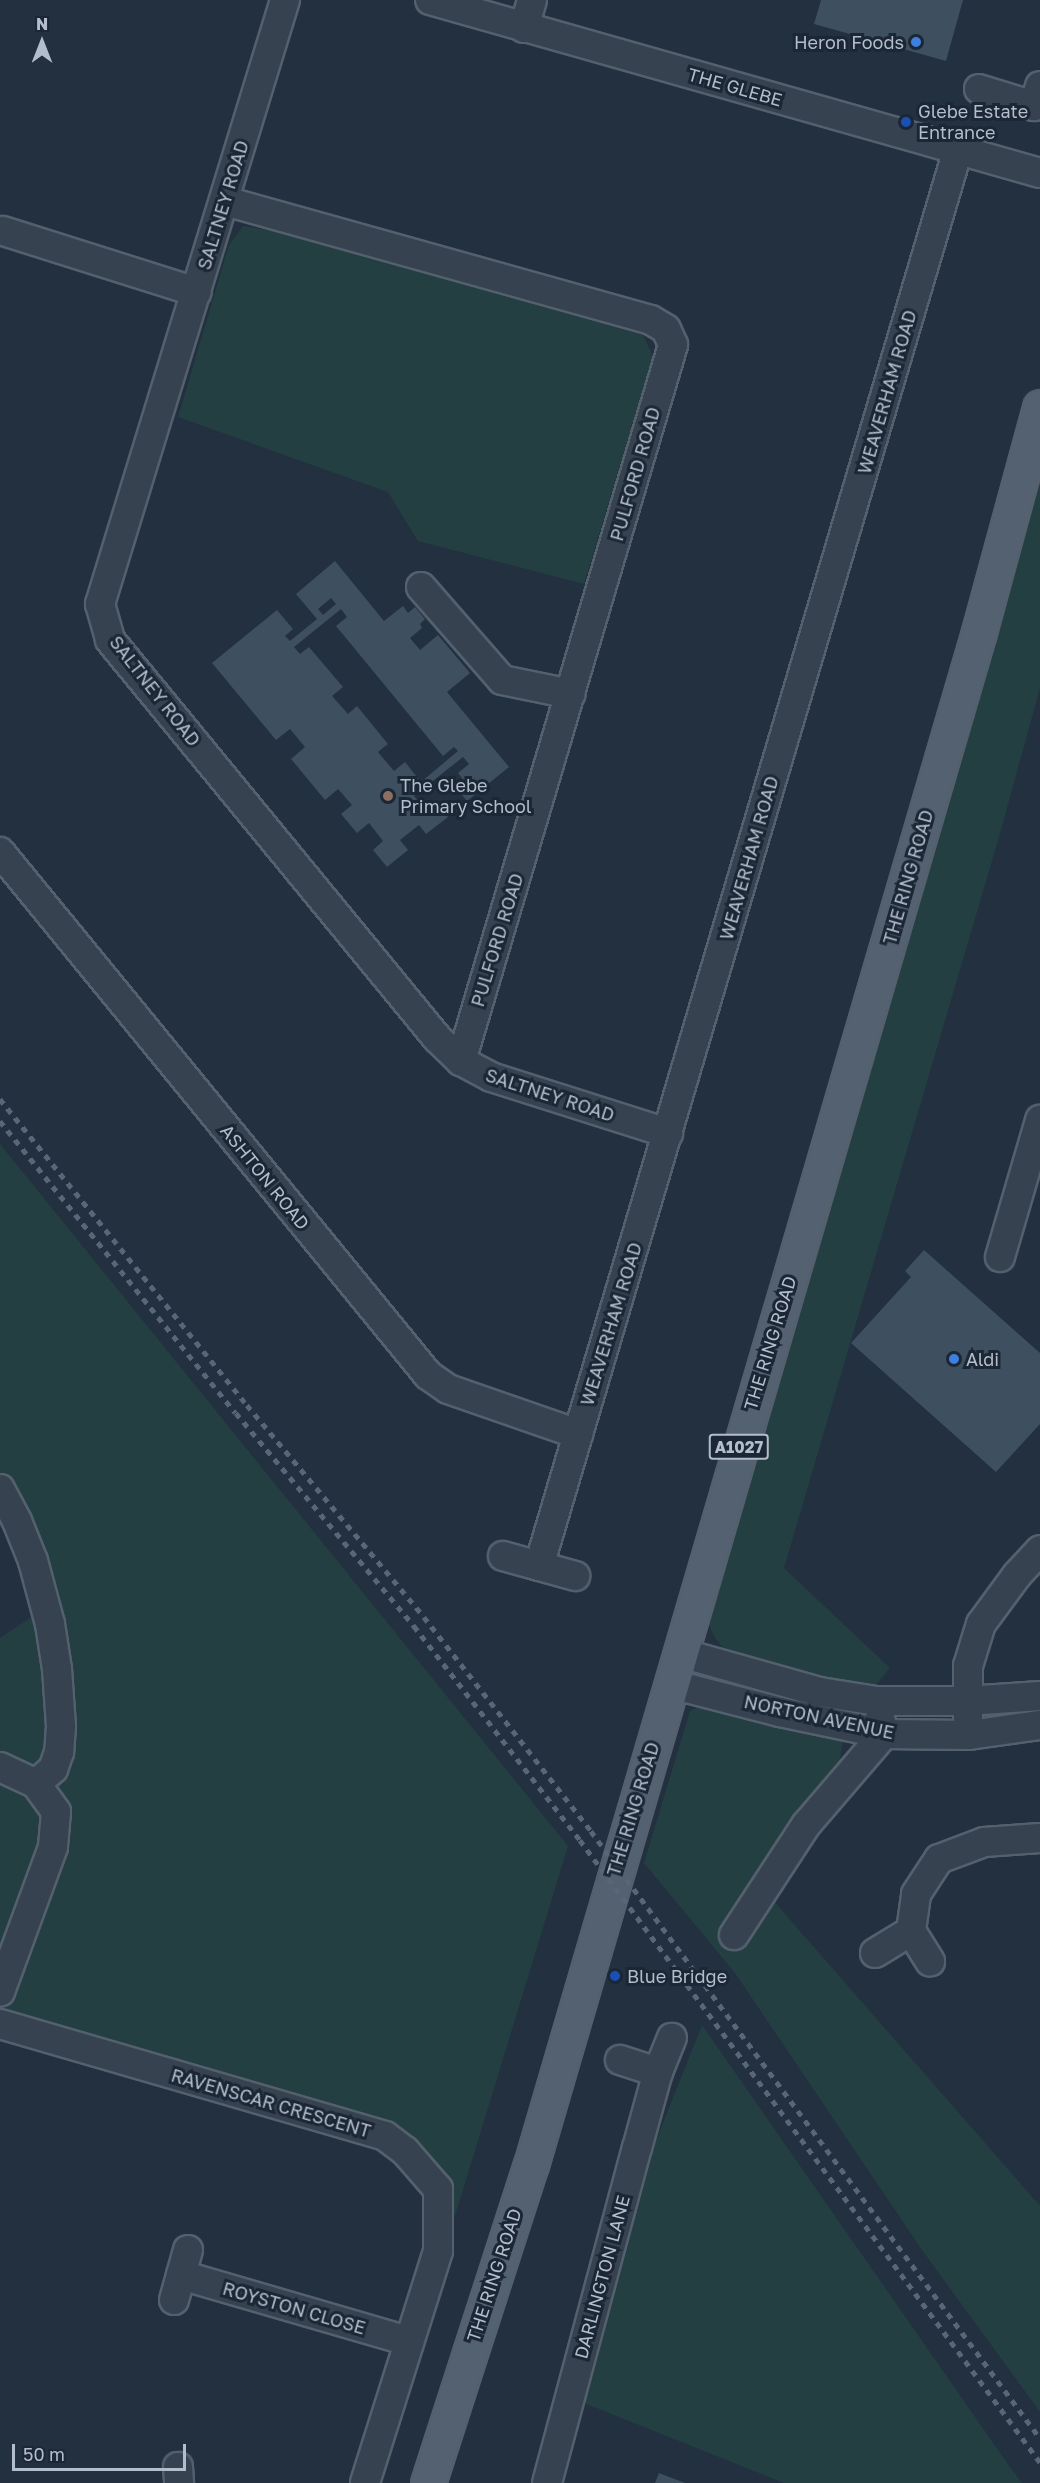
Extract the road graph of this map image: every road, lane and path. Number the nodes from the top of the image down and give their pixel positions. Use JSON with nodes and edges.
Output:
{"nodes":[{"id":1,"x":285,"y":0,"type":"edge"},
{"id":2,"x":430,"y":0,"type":"edge"},
{"id":3,"x":532,"y":0,"type":"edge"},
{"id":4,"x":524,"y":28,"type":"junction"},
{"id":5,"x":1040,"y":86,"type":"edge"},
{"id":6,"x":979,"y":89,"type":"dead end"},
{"id":7,"x":958,"y":150,"type":"junction"},
{"id":8,"x":1040,"y":173,"type":"edge"},
{"id":9,"x":225,"y":201,"type":"junction"},
{"id":10,"x":3,"y":231,"type":"dead end"},
{"id":11,"x":196,"y":292,"type":"junction"},
{"id":12,"x":1040,"y":407,"type":"edge"},
{"id":13,"x":421,"y":587,"type":"dead end"},
{"id":14,"x":571,"y":694,"type":"junction"},
{"id":15,"x":0,"y":852,"type":"edge"},
{"id":16,"x":461,"y":1061,"type":"junction"},
{"id":17,"x":1040,"y":1120,"type":"edge"},
{"id":18,"x":668,"y":1133,"type":"junction"},
{"id":19,"x":1000,"y":1257,"type":"dead end"},
{"id":20,"x":578,"y":1434,"type":"junction"},
{"id":21,"x":0,"y":1489,"type":"edge"},
{"id":22,"x":1040,"y":1550,"type":"edge"},
{"id":23,"x":504,"y":1556,"type":"dead end"},
{"id":24,"x":539,"y":1566,"type":"junction"},
{"id":25,"x":575,"y":1576,"type":"dead end"},
{"id":26,"x":681,"y":1653,"type":"junction"},
{"id":27,"x":671,"y":1684,"type":"junction"},
{"id":28,"x":1040,"y":1696,"type":"edge"},
{"id":29,"x":876,"y":1701,"type":"junction"},
{"id":30,"x":967,"y":1701,"type":"junction"},
{"id":31,"x":1040,"y":1725,"type":"edge"},
{"id":32,"x":884,"y":1734,"type":"junction"},
{"id":33,"x":969,"y":1735,"type":"junction"},
{"id":34,"x":0,"y":1767,"type":"edge"},
{"id":35,"x":36,"y":1784,"type":"junction"},
{"id":36,"x":1040,"y":1838,"type":"edge"},
{"id":37,"x":911,"y":1931,"type":"junction"},
{"id":38,"x":734,"y":1935,"type":"dead end"},
{"id":39,"x":875,"y":1953,"type":"dead end"},
{"id":40,"x":930,"y":1961,"type":"dead end"},
{"id":41,"x":0,"y":1992,"type":"edge"},
{"id":42,"x":0,"y":2024,"type":"edge"},
{"id":43,"x":672,"y":2038,"type":"dead end"},
{"id":44,"x":620,"y":2060,"type":"dead end"},
{"id":45,"x":658,"y":2072,"type":"junction"},
{"id":46,"x":181,"y":2275,"type":"dead end"},
{"id":47,"x":408,"y":2341,"type":"junction"},
{"id":48,"x":365,"y":2483,"type":"edge"},
{"id":49,"x":428,"y":2483,"type":"edge"},
{"id":50,"x":548,"y":2483,"type":"edge"}],
"edges":[{"from":1,"to":9,"type":"street","name":"SALTNEY ROAD"},
{"from":2,"to":4,"type":"street","name":"THE GLEBE"},
{"from":3,"to":4,"type":"street"},
{"from":4,"to":7,"type":"street","name":"THE GLEBE"},
{"from":5,"to":6,"type":"street"},
{"from":7,"to":8,"type":"street","name":"THE GLEBE"},
{"from":7,"to":18,"type":"street","name":"WEAVERHAM ROAD"},
{"from":9,"to":11,"type":"street","name":"SALTNEY ROAD"},
{"from":9,"to":14,"type":"street","name":"PULFORD ROAD"},
{"from":10,"to":11,"type":"street"},
{"from":11,"to":16,"type":"street","name":"SALTNEY ROAD"},
{"from":12,"to":26,"type":"main road","name":"THE RING ROAD","number":"A1027"},
{"from":13,"to":14,"type":"street"},
{"from":14,"to":16,"type":"street","name":"PULFORD ROAD"},
{"from":15,"to":20,"type":"street","name":"ASHTON ROAD"},
{"from":16,"to":18,"type":"street","name":"SALTNEY ROAD"},
{"from":17,"to":19,"type":"street"},
{"from":18,"to":20,"type":"street","name":"WEAVERHAM ROAD"},
{"from":20,"to":24,"type":"street","name":"WEAVERHAM ROAD"},
{"from":21,"to":35,"type":"street"},
{"from":22,"to":30,"type":"street"},
{"from":23,"to":24,"type":"street"},
{"from":24,"to":25,"type":"street"},
{"from":26,"to":27,"type":"main road","name":"THE RING ROAD","number":"A1027"},
{"from":26,"to":29,"type":"street","name":"NORTON AVENUE"},
{"from":27,"to":32,"type":"street","name":"NORTON AVENUE"},
{"from":27,"to":49,"type":"main road","name":"THE RING ROAD","number":"A1027"},
{"from":28,"to":30,"type":"street","name":"NORTON AVENUE"},
{"from":29,"to":30,"type":"street","name":"NORTON AVENUE"},
{"from":29,"to":32,"type":"street"},
{"from":30,"to":33,"type":"street"},
{"from":31,"to":33,"type":"street","name":"NORTON AVENUE"},
{"from":32,"to":33,"type":"street","name":"NORTON AVENUE"},
{"from":32,"to":38,"type":"street"},
{"from":34,"to":35,"type":"street"},
{"from":35,"to":41,"type":"street"},
{"from":36,"to":37,"type":"street"},
{"from":37,"to":39,"type":"street"},
{"from":37,"to":40,"type":"street"},
{"from":42,"to":47,"type":"street","name":"RAVENSCAR CRESCENT"},
{"from":43,"to":45,"type":"street","name":"DARLINGTON LANE"},
{"from":44,"to":45,"type":"street"},
{"from":45,"to":50,"type":"street","name":"DARLINGTON LANE"},
{"from":46,"to":47,"type":"street","name":"ROYSTON CLOSE"},
{"from":47,"to":48,"type":"street","name":"RAVENSCAR CRESCENT"}]}
